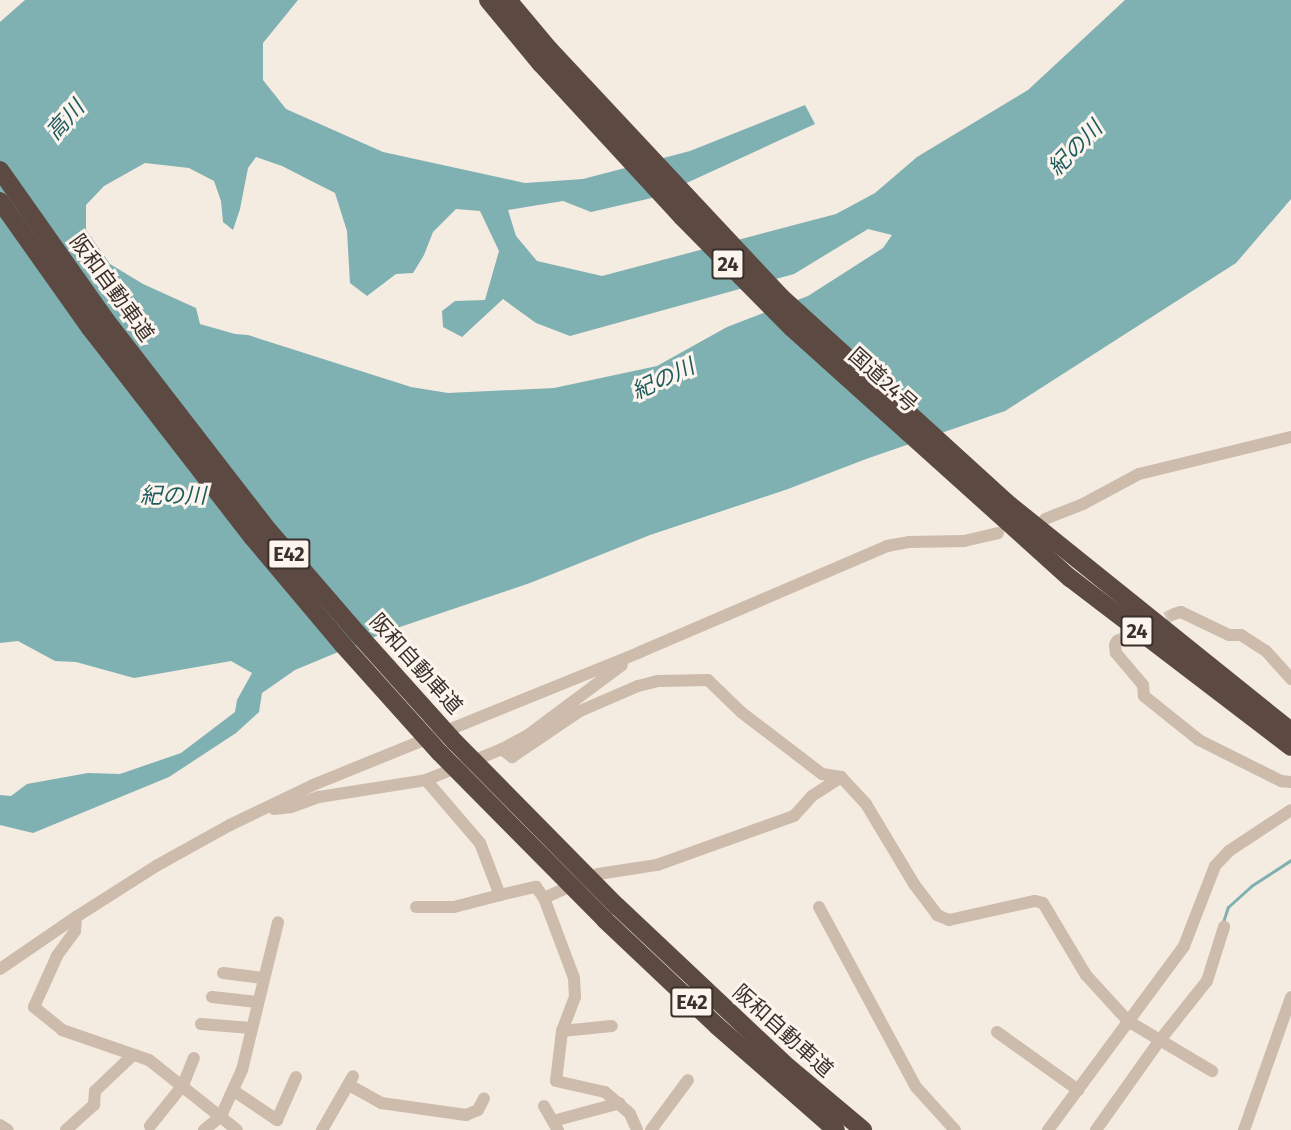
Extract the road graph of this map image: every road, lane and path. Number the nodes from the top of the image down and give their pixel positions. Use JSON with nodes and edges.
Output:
{"nodes":[{"id":1,"x":488,"y":0,"type":"edge"},
{"id":2,"x":508,"y":0,"type":"edge"},
{"id":3,"x":0,"y":170,"type":"edge"},
{"id":4,"x":0,"y":201,"type":"edge"},
{"id":5,"x":1291,"y":437,"type":"edge"},
{"id":6,"x":998,"y":505,"type":"junction"},
{"id":7,"x":1045,"y":519,"type":"dead end"},
{"id":8,"x":998,"y":532,"type":"dead end"},
{"id":9,"x":1174,"y":614,"type":"tunnel mouth"},
{"id":10,"x":1145,"y":638,"type":"junction"},
{"id":11,"x":1118,"y":641,"type":"dead end"},
{"id":12,"x":1181,"y":645,"type":"junction"},
{"id":13,"x":640,"y":652,"type":"junction"},
{"id":14,"x":1291,"y":679,"type":"edge"},
{"id":15,"x":1291,"y":716,"type":"edge"},
{"id":16,"x":1291,"y":731,"type":"edge"},
{"id":17,"x":1291,"y":747,"type":"edge"},
{"id":18,"x":502,"y":749,"type":"junction"},
{"id":19,"x":1291,"y":762,"type":"edge"},
{"id":20,"x":841,"y":777,"type":"junction"},
{"id":21,"x":426,"y":780,"type":"junction"},
{"id":22,"x":1291,"y":783,"type":"edge"},
{"id":23,"x":266,"y":810,"type":"junction"},
{"id":24,"x":1291,"y":810,"type":"edge"},
{"id":25,"x":500,"y":895,"type":"junction"},
{"id":26,"x":544,"y":898,"type":"junction"},
{"id":27,"x":416,"y":907,"type":"dead end"},
{"id":28,"x":819,"y":907,"type":"dead end"},
{"id":29,"x":76,"y":917,"type":"junction"},
{"id":30,"x":278,"y":922,"type":"dead end"},
{"id":31,"x":1224,"y":927,"type":"dead end"},
{"id":32,"x":0,"y":969,"type":"edge"},
{"id":33,"x":224,"y":973,"type":"dead end"},
{"id":34,"x":263,"y":978,"type":"junction"},
{"id":35,"x":1291,"y":996,"type":"edge"},
{"id":36,"x":212,"y":997,"type":"dead end"},
{"id":37,"x":257,"y":1002,"type":"junction"},
{"id":38,"x":1128,"y":1021,"type":"junction"},
{"id":39,"x":201,"y":1024,"type":"dead end"},
{"id":40,"x":612,"y":1026,"type":"dead end"},
{"id":41,"x":251,"y":1028,"type":"junction"},
{"id":42,"x":562,"y":1031,"type":"junction"},
{"id":43,"x":997,"y":1032,"type":"dead end"},
{"id":44,"x":1157,"y":1039,"type":"junction"},
{"id":45,"x":133,"y":1055,"type":"junction"},
{"id":46,"x":194,"y":1058,"type":"dead end"},
{"id":47,"x":1212,"y":1071,"type":"dead end"},
{"id":48,"x":784,"y":1075,"type":"junction"},
{"id":49,"x":296,"y":1077,"type":"dead end"},
{"id":50,"x":688,"y":1080,"type":"dead end"},
{"id":51,"x":183,"y":1085,"type":"junction"},
{"id":52,"x":1078,"y":1090,"type":"junction"},
{"id":53,"x":234,"y":1091,"type":"junction"},
{"id":54,"x":484,"y":1098,"type":"dead end"},
{"id":55,"x":620,"y":1103,"type":"junction"},
{"id":56,"x":544,"y":1106,"type":"dead end"},
{"id":57,"x":221,"y":1116,"type":"junction"},
{"id":58,"x":0,"y":1125,"type":"edge"},
{"id":59,"x":556,"y":1125,"type":"edge"},
{"id":60,"x":144,"y":1128,"type":"edge"},
{"id":61,"x":328,"y":1128,"type":"edge"},
{"id":62,"x":1248,"y":1128,"type":"edge"},
{"id":63,"x":8,"y":1130,"type":"edge"},
{"id":64,"x":66,"y":1130,"type":"edge"},
{"id":65,"x":204,"y":1130,"type":"edge"},
{"id":66,"x":237,"y":1130,"type":"edge"},
{"id":67,"x":638,"y":1130,"type":"edge"},
{"id":68,"x":651,"y":1130,"type":"edge"},
{"id":69,"x":836,"y":1130,"type":"edge"},
{"id":70,"x":863,"y":1130,"type":"edge"},
{"id":71,"x":955,"y":1130,"type":"edge"},
{"id":72,"x":1048,"y":1130,"type":"edge"},
{"id":73,"x":1096,"y":1130,"type":"edge"}],
"edges":[{"from":1,"to":6,"type":"highway","name":"国道24号","number":"24"},
{"from":2,"to":6,"type":"highway","name":"国道24号","number":"24"},
{"from":3,"to":48,"type":"highway","name":"阪和自動車道","number":"E42","bridge":true},
{"from":4,"to":48,"type":"highway","name":"阪和自動車道","number":"E42","bridge":true},
{"from":5,"to":7,"type":"street"},
{"from":6,"to":10,"type":"highway","name":"国道24号","number":"24"},
{"from":6,"to":12,"type":"highway","name":"国道24号","number":"24"},
{"from":8,"to":13,"type":"street"},
{"from":9,"to":14,"type":"street"},
{"from":10,"to":17,"type":"highway","name":"国道24号","number":"24"},
{"from":10,"to":19,"type":"highway"},
{"from":11,"to":22,"type":"street"},
{"from":12,"to":15,"type":"highway"},
{"from":12,"to":16,"type":"highway","name":"国道24号","number":"24"},
{"from":13,"to":18,"type":"street"},
{"from":13,"to":23,"type":"street"},
{"from":18,"to":20,"type":"street"},
{"from":18,"to":21,"type":"street"},
{"from":20,"to":26,"type":"street"},
{"from":20,"to":38,"type":"street"},
{"from":21,"to":23,"type":"street"},
{"from":21,"to":25,"type":"street"},
{"from":23,"to":29,"type":"street"},
{"from":24,"to":38,"type":"street"},
{"from":25,"to":26,"type":"street"},
{"from":25,"to":27,"type":"street"},
{"from":26,"to":42,"type":"street"},
{"from":28,"to":71,"type":"street"},
{"from":29,"to":32,"type":"street"},
{"from":29,"to":45,"type":"street"},
{"from":30,"to":34,"type":"street"},
{"from":31,"to":44,"type":"street"},
{"from":33,"to":34,"type":"street"},
{"from":34,"to":37,"type":"street"},
{"from":35,"to":62,"type":"street"},
{"from":36,"to":37,"type":"street"},
{"from":37,"to":41,"type":"street"},
{"from":38,"to":44,"type":"street"},
{"from":38,"to":52,"type":"street"},
{"from":39,"to":41,"type":"street"},
{"from":40,"to":42,"type":"street"},
{"from":41,"to":53,"type":"street"},
{"from":42,"to":55,"type":"street"},
{"from":43,"to":52,"type":"street"},
{"from":44,"to":47,"type":"street"},
{"from":44,"to":73,"type":"street"},
{"from":45,"to":51,"type":"street"},
{"from":45,"to":64,"type":"street"},
{"from":46,"to":51,"type":"street"},
{"from":48,"to":69,"type":"highway","name":"阪和自動車道","number":"E42"},
{"from":48,"to":70,"type":"highway","name":"阪和自動車道","number":"E42"},
{"from":49,"to":53,"type":"street"},
{"from":50,"to":68,"type":"street"},
{"from":51,"to":57,"type":"street"},
{"from":51,"to":60,"type":"street"},
{"from":52,"to":72,"type":"street"},
{"from":53,"to":57,"type":"street"},
{"from":54,"to":61,"type":"street"},
{"from":55,"to":59,"type":"street"},
{"from":55,"to":67,"type":"street"},
{"from":56,"to":59,"type":"street"},
{"from":57,"to":65,"type":"street"},
{"from":57,"to":66,"type":"street"},
{"from":58,"to":63,"type":"street"}]}
